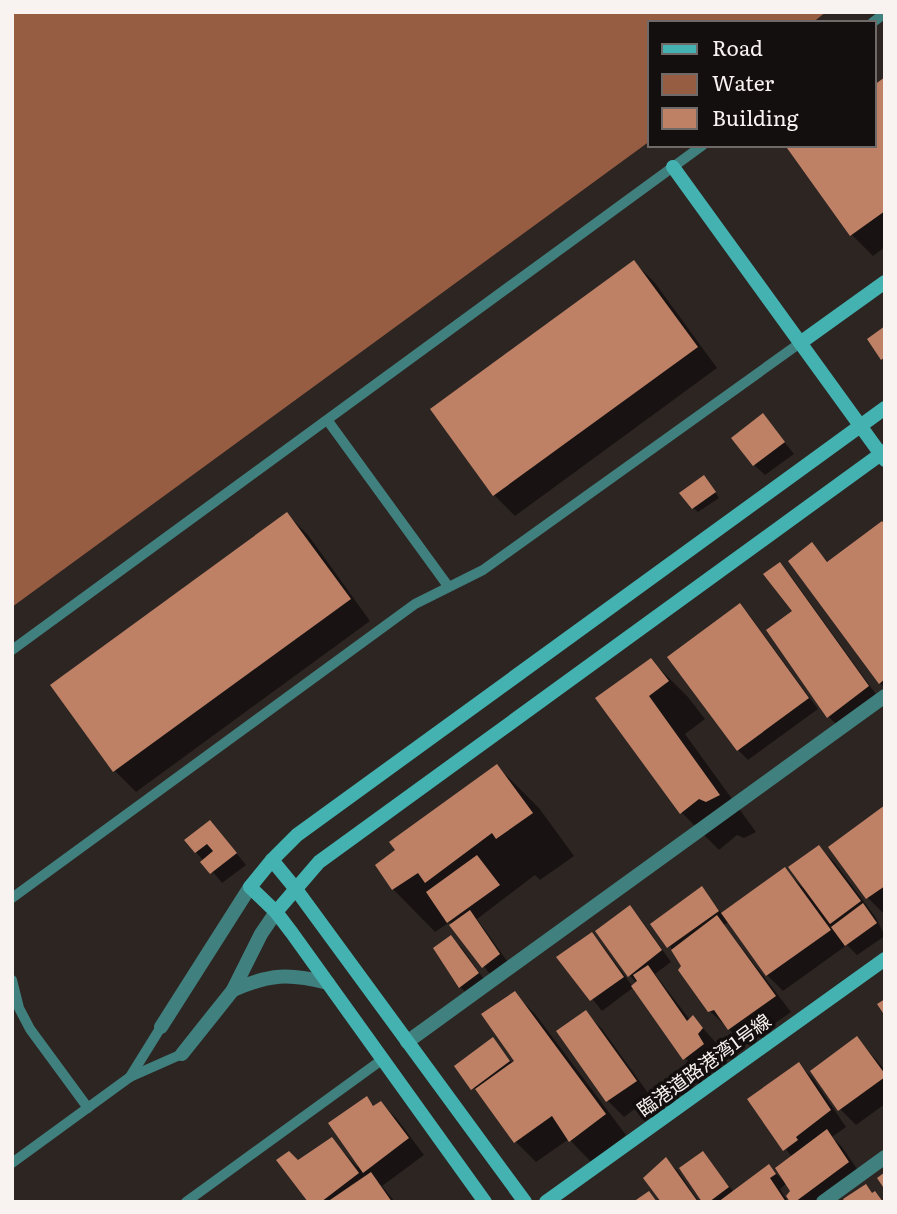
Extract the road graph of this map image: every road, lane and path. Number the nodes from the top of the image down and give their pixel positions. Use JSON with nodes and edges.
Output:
{"nodes":[{"id":1,"x":700,"y":147,"type":"edge"},
{"id":2,"x":673,"y":167,"type":"junction"},
{"id":3,"x":885,"y":282,"type":"edge"},
{"id":4,"x":800,"y":343,"type":"junction"},
{"id":5,"x":885,"y":408,"type":"edge"},
{"id":6,"x":328,"y":421,"type":"junction"},
{"id":7,"x":860,"y":425,"type":"junction"},
{"id":8,"x":883,"y":455,"type":"edge"},
{"id":9,"x":448,"y":586,"type":"junction"},
{"id":10,"x":12,"y":650,"type":"edge"},
{"id":11,"x":885,"y":696,"type":"edge"},
{"id":12,"x":272,"y":860,"type":"junction"},
{"id":13,"x":250,"y":887,"type":"junction"},
{"id":14,"x":295,"y":888,"type":"junction"},
{"id":15,"x":12,"y":898,"type":"edge"},
{"id":16,"x":276,"y":912,"type":"junction"},
{"id":17,"x":885,"y":959,"type":"edge"},
{"id":18,"x":12,"y":980,"type":"edge"},
{"id":19,"x":328,"y":983,"type":"junction"},
{"id":20,"x":233,"y":990,"type":"junction"},
{"id":21,"x":161,"y":1027,"type":"joint"},
{"id":22,"x":407,"y":1042,"type":"junction"},
{"id":23,"x":182,"y":1054,"type":"joint"},
{"id":24,"x":383,"y":1059,"type":"junction"},
{"id":25,"x":130,"y":1077,"type":"junction"},
{"id":26,"x":88,"y":1108,"type":"junction"},
{"id":27,"x":885,"y":1157,"type":"edge"},
{"id":28,"x":12,"y":1163,"type":"edge"},
{"id":29,"x":186,"y":1202,"type":"edge"},
{"id":30,"x":485,"y":1202,"type":"edge"},
{"id":31,"x":525,"y":1202,"type":"edge"},
{"id":32,"x":546,"y":1202,"type":"edge"},
{"id":33,"x":823,"y":1202,"type":"edge"}],
"edges":[{"from":1,"to":2,"type":"lane"},
{"from":2,"to":4,"type":"street"},
{"from":2,"to":6,"type":"lane"},
{"from":3,"to":4,"type":"street"},
{"from":4,"to":7,"type":"street"},
{"from":4,"to":9,"type":"lane"},
{"from":5,"to":7,"type":"street"},
{"from":6,"to":9,"type":"lane"},
{"from":6,"to":10,"type":"lane"},
{"from":7,"to":8,"type":"street"},
{"from":7,"to":12,"type":"street"},
{"from":8,"to":14,"type":"street"},
{"from":9,"to":15,"type":"lane"},
{"from":11,"to":22,"type":"street"},
{"from":12,"to":13,"type":"street"},
{"from":12,"to":14,"type":"street"},
{"from":13,"to":16,"type":"street"},
{"from":13,"to":21,"type":"street"},
{"from":14,"to":16,"type":"street"},
{"from":14,"to":22,"type":"street"},
{"from":16,"to":19,"type":"street"},
{"from":16,"to":20,"type":"street"},
{"from":17,"to":32,"type":"street","name":"臨港道路港湾1号線"},
{"from":18,"to":26,"type":"lane"},
{"from":19,"to":20,"type":"street"},
{"from":19,"to":24,"type":"street"},
{"from":20,"to":23,"type":"street"},
{"from":21,"to":25,"type":"lane"},
{"from":22,"to":31,"type":"street"},
{"from":23,"to":25,"type":"lane"},
{"from":24,"to":29,"type":"lane"},
{"from":24,"to":30,"type":"street"},
{"from":25,"to":26,"type":"lane"},
{"from":26,"to":28,"type":"lane"},
{"from":27,"to":33,"type":"street"}]}
